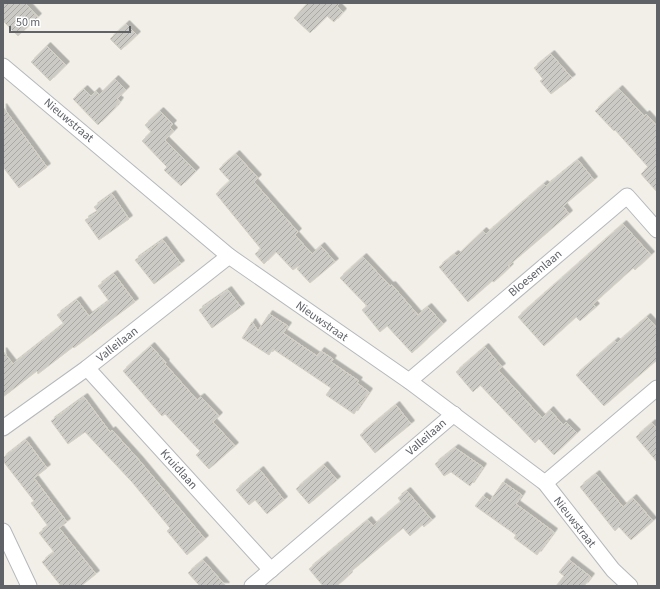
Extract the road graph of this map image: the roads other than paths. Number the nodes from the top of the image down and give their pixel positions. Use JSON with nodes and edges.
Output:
{"nodes":[{"id":1,"x":3,"y":66,"type":"edge"},
{"id":2,"x":657,"y":230,"type":"edge"},
{"id":3,"x":229,"y":256,"type":"junction"},
{"id":4,"x":87,"y":368,"type":"junction"},
{"id":5,"x":409,"y":381,"type":"junction"},
{"id":6,"x":657,"y":388,"type":"edge"},
{"id":7,"x":454,"y":414,"type":"junction"},
{"id":8,"x":3,"y":428,"type":"edge"},
{"id":9,"x":545,"y":484,"type":"junction"},
{"id":10,"x":3,"y":531,"type":"edge"},
{"id":11,"x":271,"y":570,"type":"junction"},
{"id":12,"x":29,"y":586,"type":"edge"},
{"id":13,"x":252,"y":586,"type":"edge"},
{"id":14,"x":630,"y":586,"type":"edge"}],
"edges":[{"from":1,"to":3,"type":"street","name":"Nieuwstraat"},
{"from":2,"to":5,"type":"street","name":"Bloesemlaan"},
{"from":3,"to":4,"type":"street","name":"Valleilaan"},
{"from":3,"to":5,"type":"street","name":"Nieuwstraat"},
{"from":4,"to":8,"type":"street","name":"Valleilaan"},
{"from":4,"to":11,"type":"street","name":"Kruidlaan"},
{"from":5,"to":7,"type":"street","name":"Nieuwstraat"},
{"from":6,"to":9,"type":"street"},
{"from":7,"to":9,"type":"street","name":"Nieuwstraat"},
{"from":7,"to":11,"type":"street","name":"Valleilaan"},
{"from":9,"to":14,"type":"street","name":"Nieuwstraat"},
{"from":10,"to":12,"type":"street"},
{"from":11,"to":13,"type":"street","name":"Valleilaan"}]}
